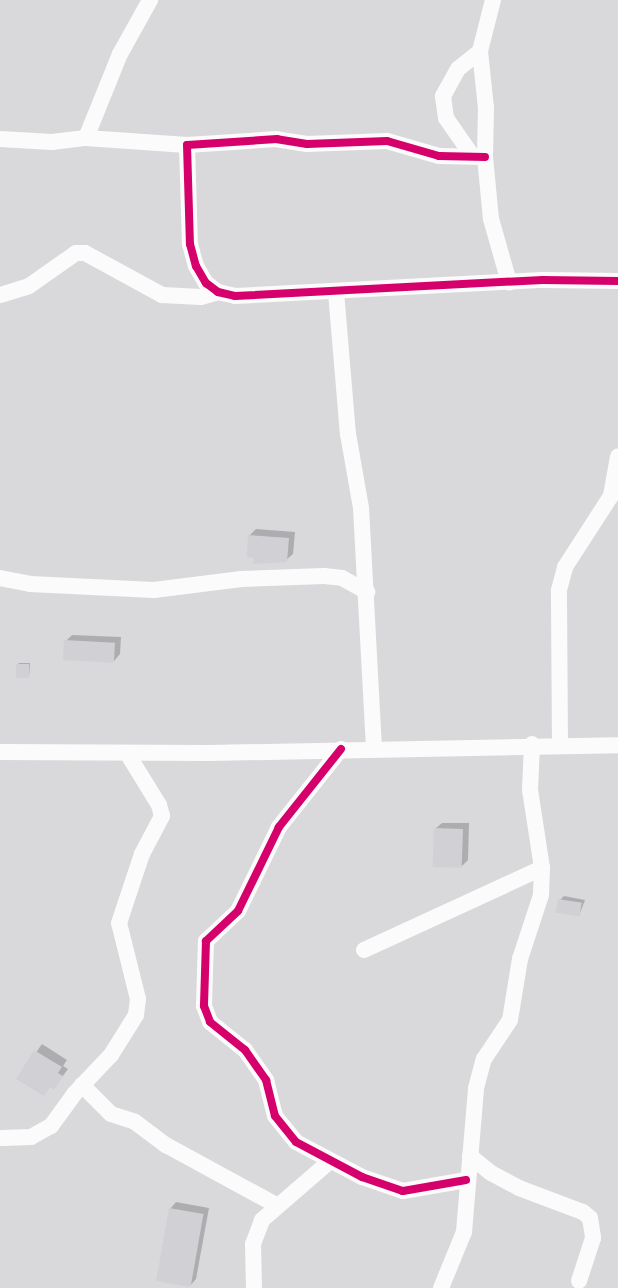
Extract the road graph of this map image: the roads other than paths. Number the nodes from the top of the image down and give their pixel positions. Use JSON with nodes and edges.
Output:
{"nodes":[{"id":1,"x":150,"y":0,"type":"edge"},
{"id":2,"x":493,"y":0,"type":"edge"},
{"id":3,"x":480,"y":51,"type":"junction"},
{"id":4,"x":0,"y":138,"type":"edge"},
{"id":5,"x":86,"y":138,"type":"junction"},
{"id":6,"x":187,"y":145,"type":"junction"},
{"id":7,"x":478,"y":156,"type":"junction"},
{"id":8,"x":618,"y":281,"type":"edge"},
{"id":9,"x":509,"y":282,"type":"junction"},
{"id":10,"x":219,"y":292,"type":"junction"},
{"id":11,"x":336,"y":292,"type":"junction"},
{"id":12,"x":0,"y":295,"type":"edge"},
{"id":13,"x":618,"y":457,"type":"edge"},
{"id":14,"x":0,"y":578,"type":"edge"},
{"id":15,"x":367,"y":592,"type":"junction"},
{"id":16,"x":532,"y":744,"type":"junction"},
{"id":17,"x":561,"y":744,"type":"junction"},
{"id":18,"x":618,"y":745,"type":"edge"},
{"id":19,"x":374,"y":747,"type":"junction"},
{"id":20,"x":341,"y":749,"type":"junction"},
{"id":21,"x":0,"y":752,"type":"edge"},
{"id":22,"x":127,"y":753,"type":"junction"},
{"id":23,"x":542,"y":868,"type":"junction"},
{"id":24,"x":364,"y":950,"type":"dead end"},
{"id":25,"x":88,"y":1080,"type":"junction"},
{"id":26,"x":2,"y":1138,"type":"dead end"},
{"id":27,"x":470,"y":1156,"type":"junction"},
{"id":28,"x":329,"y":1162,"type":"junction"},
{"id":29,"x":466,"y":1180,"type":"junction"},
{"id":30,"x":276,"y":1205,"type":"junction"},
{"id":31,"x":579,"y":1281,"type":"dead end"},
{"id":32,"x":254,"y":1288,"type":"edge"},
{"id":33,"x":441,"y":1288,"type":"edge"}],
"edges":[{"from":1,"to":5,"type":"street"},
{"from":2,"to":3,"type":"street"},
{"from":3,"to":7,"type":"street"},
{"from":3,"to":7,"type":"street"},
{"from":4,"to":5,"type":"street"},
{"from":5,"to":6,"type":"street"},
{"from":6,"to":7,"type":"street"},
{"from":6,"to":10,"type":"street"},
{"from":7,"to":9,"type":"street"},
{"from":8,"to":9,"type":"street"},
{"from":9,"to":11,"type":"street"},
{"from":10,"to":11,"type":"street"},
{"from":10,"to":12,"type":"street"},
{"from":11,"to":15,"type":"street"},
{"from":13,"to":17,"type":"street"},
{"from":14,"to":15,"type":"street"},
{"from":15,"to":19,"type":"street"},
{"from":16,"to":17,"type":"street"},
{"from":16,"to":19,"type":"street"},
{"from":16,"to":23,"type":"street"},
{"from":17,"to":18,"type":"street"},
{"from":19,"to":20,"type":"street"},
{"from":20,"to":22,"type":"street"},
{"from":20,"to":28,"type":"street"},
{"from":21,"to":22,"type":"street"},
{"from":22,"to":25,"type":"street"},
{"from":23,"to":24,"type":"street"},
{"from":23,"to":27,"type":"street"},
{"from":25,"to":26,"type":"street"},
{"from":25,"to":30,"type":"street"},
{"from":27,"to":29,"type":"street"},
{"from":27,"to":31,"type":"street"},
{"from":28,"to":29,"type":"street"},
{"from":28,"to":30,"type":"street"},
{"from":29,"to":33,"type":"street"},
{"from":30,"to":32,"type":"street"}]}
